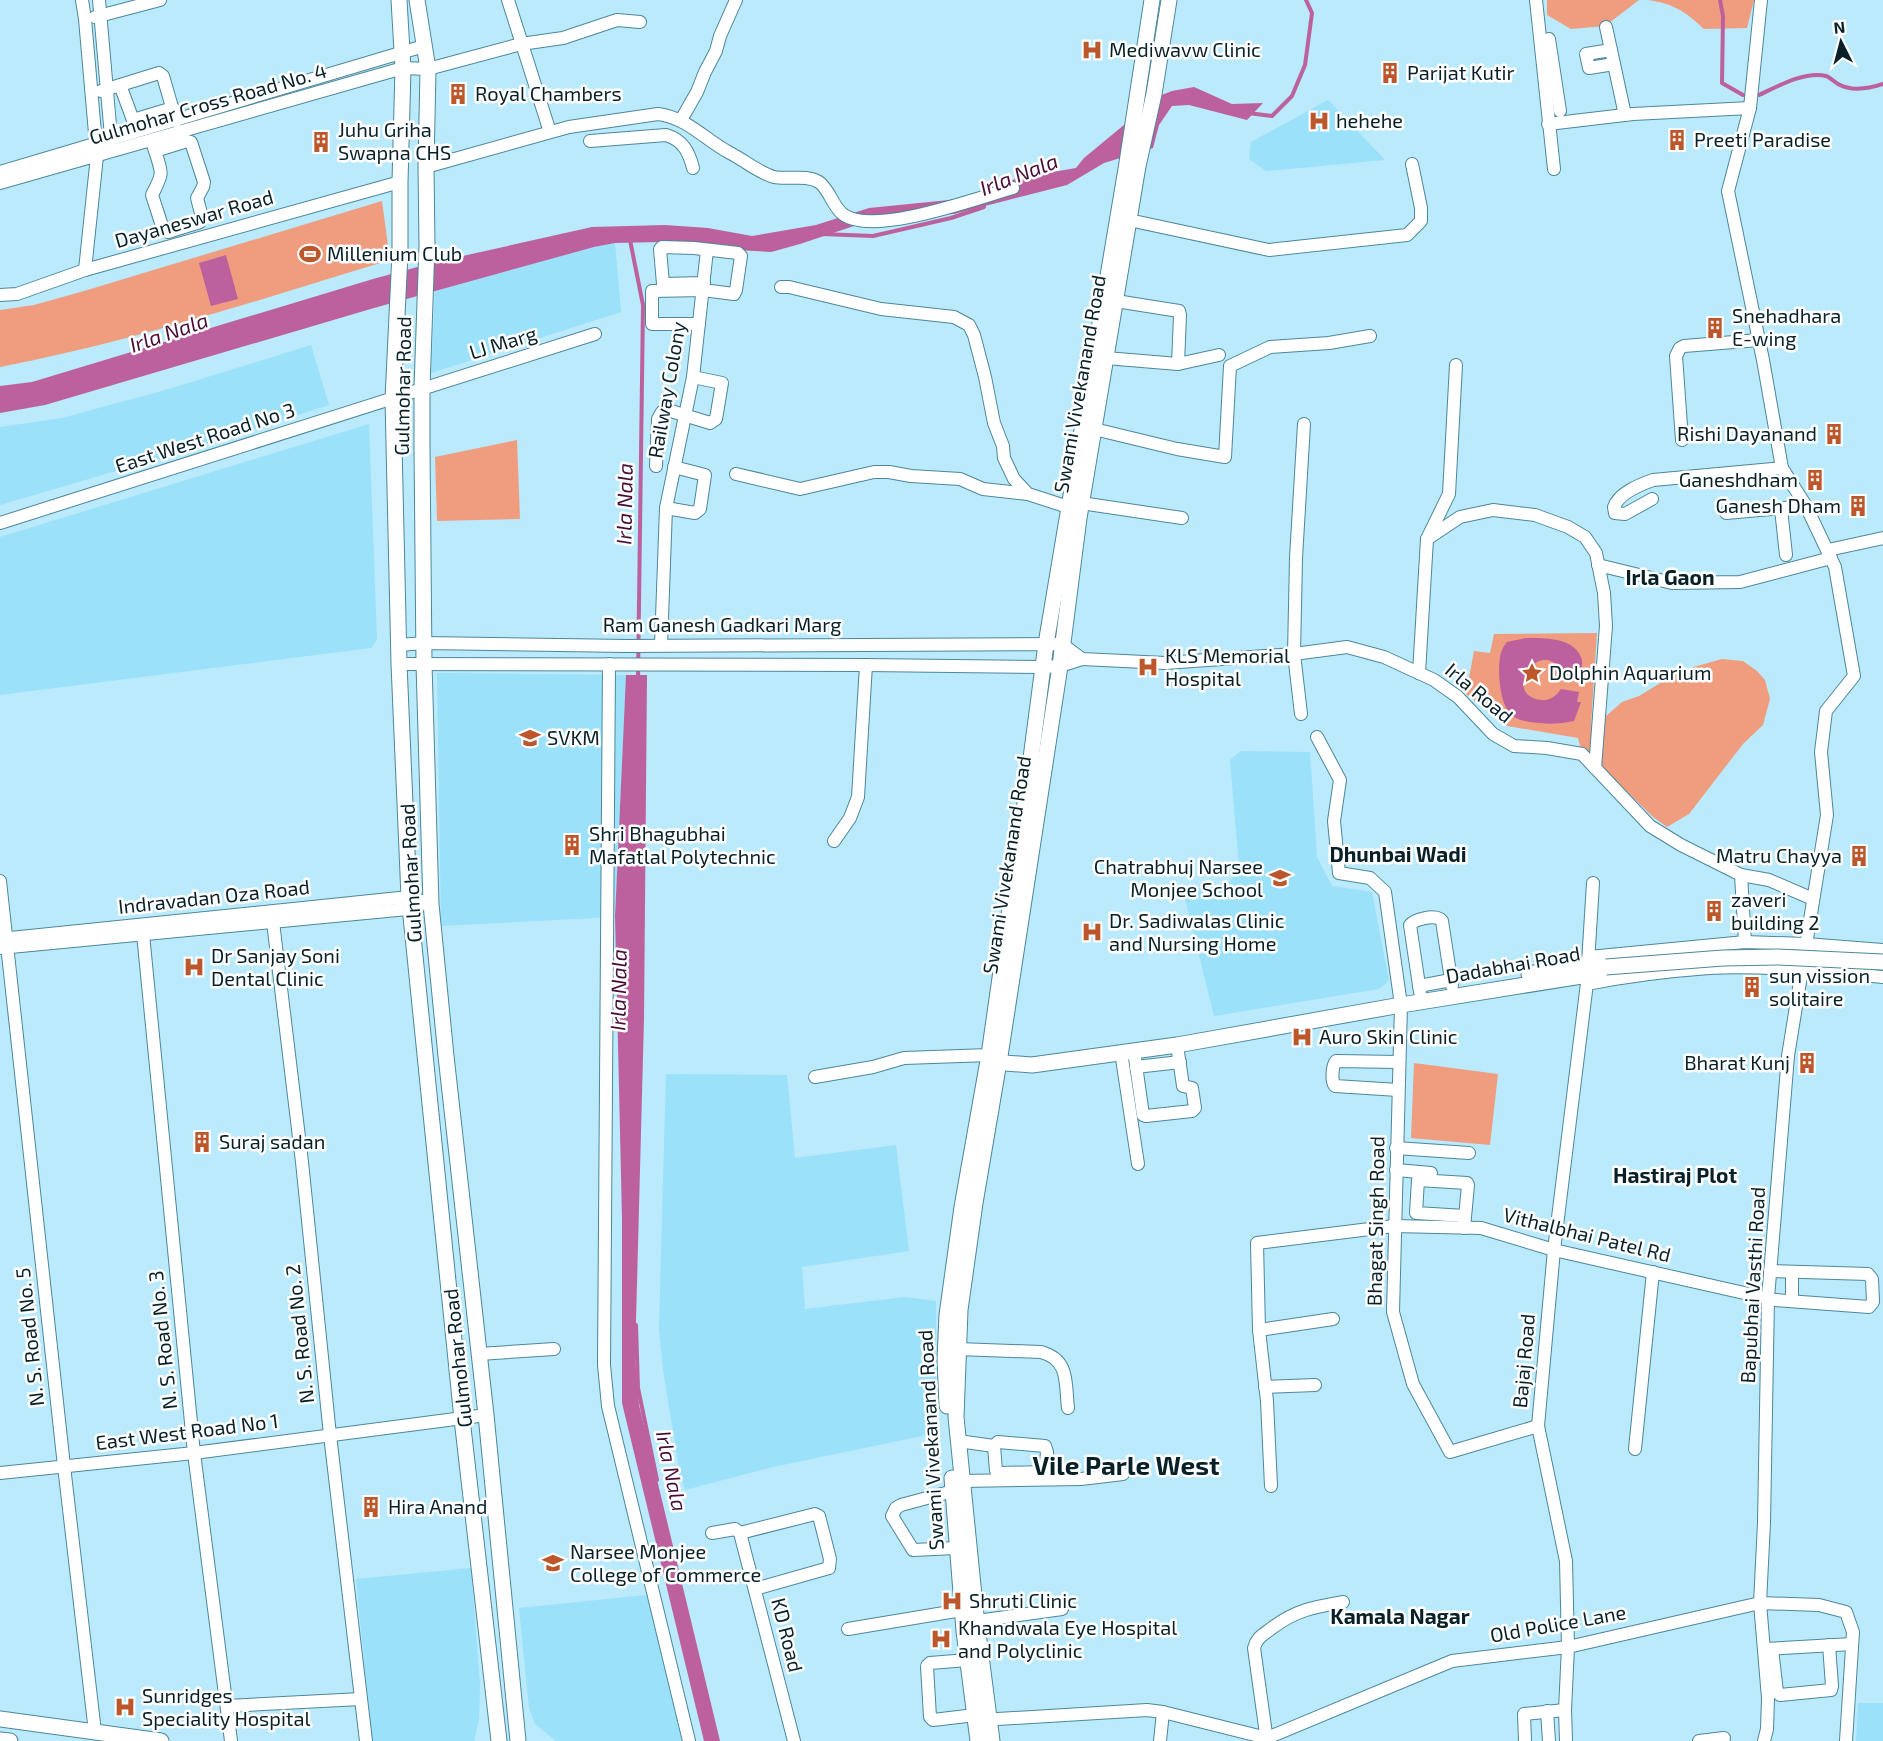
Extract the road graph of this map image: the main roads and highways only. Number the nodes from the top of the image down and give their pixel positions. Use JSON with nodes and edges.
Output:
{"nodes":[{"id":1,"x":399,"y":0,"type":"edge"},
{"id":2,"x":417,"y":0,"type":"edge"},
{"id":3,"x":1152,"y":0,"type":"edge"},
{"id":4,"x":1169,"y":0,"type":"edge"},
{"id":5,"x":1132,"y":167,"type":"junction"},
{"id":6,"x":1123,"y":220,"type":"junction"},
{"id":7,"x":1075,"y":505,"type":"junction"},
{"id":8,"x":1883,"y":962,"type":"edge"},
{"id":9,"x":1588,"y":970,"type":"junction"},
{"id":10,"x":1400,"y":1000,"type":"junction"},
{"id":11,"x":990,"y":1058,"type":"junction"},
{"id":12,"x":957,"y":1486,"type":"junction"},
{"id":13,"x":499,"y":1543,"type":"junction"},
{"id":14,"x":477,"y":1545,"type":"junction"},
{"id":15,"x":516,"y":1714,"type":"junction"},
{"id":16,"x":496,"y":1715,"type":"junction"},
{"id":17,"x":980,"y":1718,"type":"junction"},
{"id":18,"x":0,"y":1719,"type":"edge"},
{"id":19,"x":0,"y":1740,"type":"edge"},
{"id":20,"x":10,"y":1741,"type":"edge"},
{"id":21,"x":161,"y":1741,"type":"edge"},
{"id":22,"x":490,"y":1741,"type":"edge"},
{"id":23,"x":499,"y":1741,"type":"edge"},
{"id":24,"x":518,"y":1741,"type":"edge"},
{"id":25,"x":526,"y":1741,"type":"edge"},
{"id":26,"x":978,"y":1741,"type":"edge"},
{"id":27,"x":992,"y":1741,"type":"edge"}],
"edges":[{"from":1,"to":14,"type":"main road","name":"Gulmohar Road"},
{"from":2,"to":13,"type":"main road","name":"Gulmohar Road"},
{"from":3,"to":5,"type":"main road","name":"Swami Vivekanand Road"},
{"from":4,"to":5,"type":"main road","name":"Swami Vivekanand Road"},
{"from":5,"to":6,"type":"main road","name":"Swami Vivekanand Road"},
{"from":6,"to":7,"type":"main road","name":"Swami Vivekanand Road"},
{"from":6,"to":7,"type":"main road","name":"Swami Vivekanand Road"},
{"from":7,"to":11,"type":"main road","name":"Swami Vivekanand Road"},
{"from":7,"to":11,"type":"main road","name":"Swami Vivekanand Road"},
{"from":8,"to":9,"type":"main road","name":"Dadabhai Road","bridge":true},
{"from":9,"to":10,"type":"main road","name":"Dadabhai Road"},
{"from":9,"to":10,"type":"main road","name":"Dadabhai Road"},
{"from":10,"to":11,"type":"main road","name":"Dadabhai Road"},
{"from":10,"to":11,"type":"main road","name":"Dadabhai Road"},
{"from":11,"to":12,"type":"main road","name":"Swami Vivekanand Road"},
{"from":11,"to":12,"type":"main road","name":"Swami Vivekanand Road"},
{"from":12,"to":17,"type":"main road","name":"Swami Vivekanand Road"},
{"from":12,"to":17,"type":"main road","name":"Swami Vivekanand Road"},
{"from":13,"to":14,"type":"main road"},
{"from":13,"to":15,"type":"main road","name":"Gulmohar Road"},
{"from":14,"to":16,"type":"main road","name":"Gulmohar Road"},
{"from":15,"to":24,"type":"main road","name":"Gulmohar Road"},
{"from":15,"to":25,"type":"main road"},
{"from":16,"to":22,"type":"main road"},
{"from":16,"to":23,"type":"main road","name":"Gulmohar Road"},
{"from":17,"to":26,"type":"main road","name":"Swami Vivekanand Road"},
{"from":17,"to":27,"type":"main road","name":"Swami Vivekanand Road"},
{"from":18,"to":21,"type":"main road"},
{"from":19,"to":20,"type":"main road"}]}
